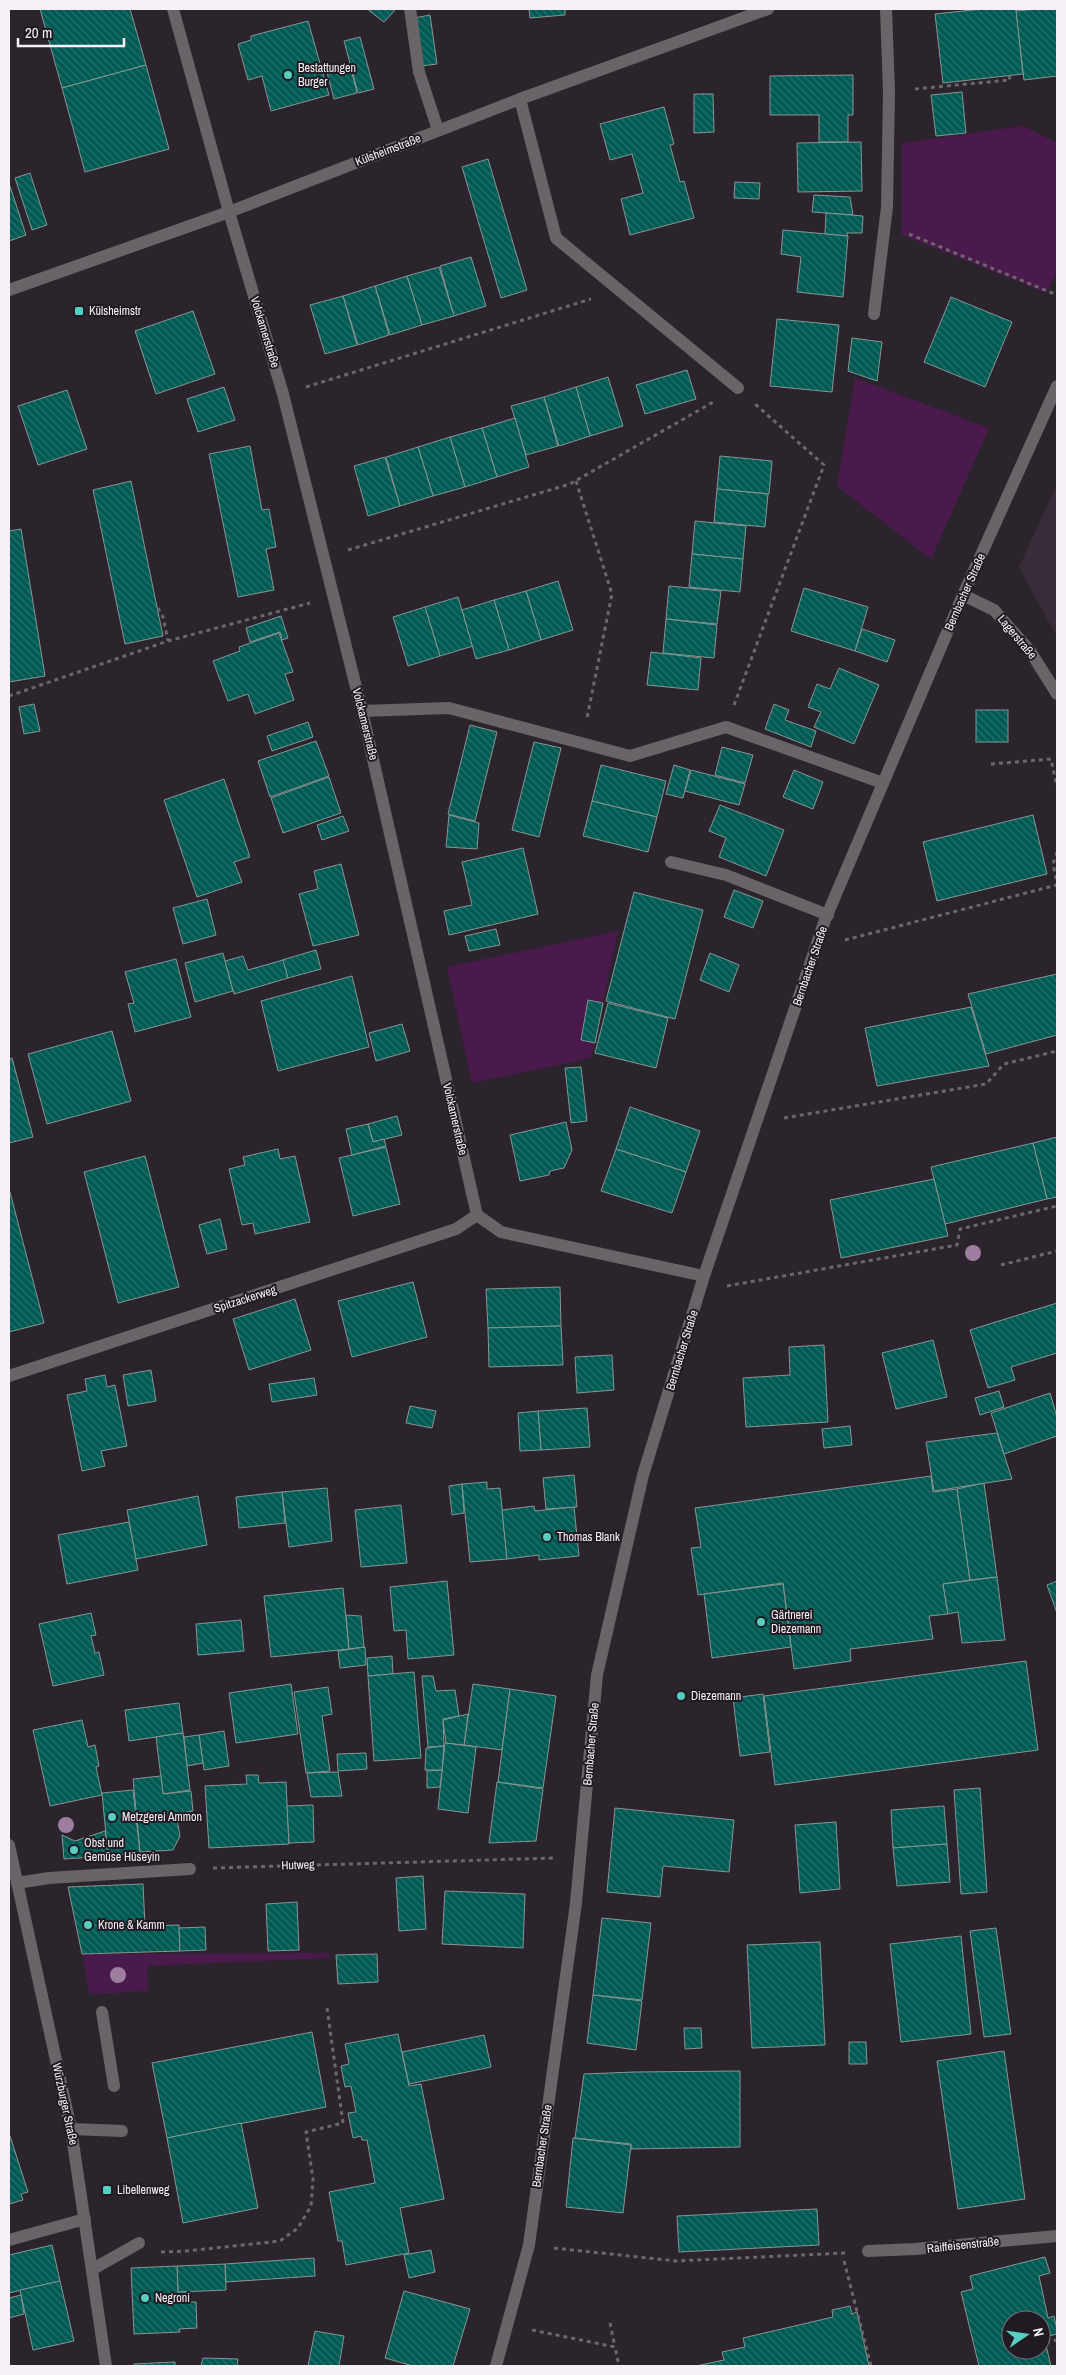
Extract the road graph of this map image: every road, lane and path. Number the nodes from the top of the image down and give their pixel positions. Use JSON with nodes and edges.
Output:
{"nodes":[{"id":1,"x":173,"y":9,"type":"edge"},
{"id":2,"x":410,"y":9,"type":"edge"},
{"id":3,"x":768,"y":9,"type":"edge"},
{"id":4,"x":886,"y":9,"type":"edge"},
{"id":5,"x":1009,"y":76,"type":"dead end"},
{"id":6,"x":889,"y":92,"type":"junction"},
{"id":7,"x":520,"y":99,"type":"junction"},
{"id":8,"x":438,"y":130,"type":"junction"},
{"id":9,"x":229,"y":212,"type":"junction"},
{"id":10,"x":885,"y":224,"type":"junction"},
{"id":11,"x":9,"y":290,"type":"edge"},
{"id":12,"x":619,"y":290,"type":"junction"},
{"id":13,"x":1057,"y":295,"type":"edge"},
{"id":14,"x":874,"y":314,"type":"dead end"},
{"id":15,"x":1057,"y":386,"type":"edge"},
{"id":16,"x":738,"y":388,"type":"junction"},
{"id":17,"x":284,"y":394,"type":"junction"},
{"id":18,"x":576,"y":481,"type":"junction"},
{"id":19,"x":324,"y":557,"type":"junction"},
{"id":20,"x":963,"y":595,"type":"junction"},
{"id":21,"x":332,"y":597,"type":"junction"},
{"id":22,"x":158,"y":608,"type":"dead end"},
{"id":23,"x":168,"y":641,"type":"junction"},
{"id":24,"x":1057,"y":694,"type":"edge"},
{"id":25,"x":9,"y":696,"type":"edge"},
{"id":26,"x":362,"y":711,"type":"junction"},
{"id":27,"x":726,"y":727,"type":"junction"},
{"id":28,"x":582,"y":744,"type":"junction"},
{"id":29,"x":991,"y":764,"type":"dead end"},
{"id":30,"x":883,"y":783,"type":"junction"},
{"id":31,"x":1057,"y":788,"type":"edge"},
{"id":32,"x":1057,"y":852,"type":"edge"},
{"id":33,"x":671,"y":862,"type":"dead end"},
{"id":34,"x":1057,"y":884,"type":"edge"},
{"id":35,"x":828,"y":915,"type":"junction"},
{"id":36,"x":816,"y":948,"type":"junction"},
{"id":37,"x":1057,"y":1050,"type":"edge"},
{"id":38,"x":756,"y":1122,"type":"junction"},
{"id":39,"x":1057,"y":1206,"type":"edge"},
{"id":40,"x":477,"y":1215,"type":"junction"},
{"id":41,"x":1057,"y":1251,"type":"edge"},
{"id":42,"x":1000,"y":1265,"type":"dead end"},
{"id":43,"x":704,"y":1276,"type":"junction"},
{"id":44,"x":700,"y":1290,"type":"junction"},
{"id":45,"x":9,"y":1376,"type":"edge"},
{"id":46,"x":9,"y":1845,"type":"edge"},
{"id":47,"x":580,"y":1858,"type":"junction"},
{"id":48,"x":190,"y":1869,"type":"joint"},
{"id":49,"x":13,"y":1883,"type":"edge"},
{"id":50,"x":328,"y":2008,"type":"dead end"},
{"id":51,"x":102,"y":2012,"type":"dead end"},
{"id":52,"x":114,"y":2086,"type":"dead end"},
{"id":53,"x":71,"y":2129,"type":"junction"},
{"id":54,"x":122,"y":2131,"type":"dead end"},
{"id":55,"x":85,"y":2219,"type":"junction"},
{"id":56,"x":1057,"y":2236,"type":"edge"},
{"id":57,"x":9,"y":2240,"type":"edge"},
{"id":58,"x":138,"y":2243,"type":"joint"},
{"id":59,"x":529,"y":2245,"type":"junction"},
{"id":60,"x":868,"y":2251,"type":"joint"},
{"id":61,"x":842,"y":2253,"type":"junction"},
{"id":62,"x":93,"y":2269,"type":"junction"},
{"id":63,"x":610,"y":2323,"type":"dead end"},
{"id":64,"x":508,"y":2325,"type":"junction"},
{"id":65,"x":615,"y":2347,"type":"junction"},
{"id":66,"x":106,"y":2366,"type":"edge"},
{"id":67,"x":496,"y":2366,"type":"edge"},
{"id":68,"x":619,"y":2366,"type":"edge"},
{"id":69,"x":871,"y":2366,"type":"edge"}],
"edges":[{"from":1,"to":9,"type":"street","name":"Volckamerstraße"},
{"from":2,"to":8,"type":"street"},
{"from":3,"to":7,"type":"street","name":"Külsheimstraße"},
{"from":4,"to":6,"type":"street"},
{"from":5,"to":6,"type":"path"},
{"from":6,"to":10,"type":"street"},
{"from":7,"to":8,"type":"street","name":"Külsheimstraße"},
{"from":7,"to":12,"type":"street"},
{"from":8,"to":9,"type":"street","name":"Külsheimstraße"},
{"from":9,"to":11,"type":"street","name":"Külsheimstraße"},
{"from":9,"to":17,"type":"street","name":"Volckamerstraße"},
{"from":10,"to":13,"type":"path"},
{"from":10,"to":14,"type":"street"},
{"from":12,"to":16,"type":"street"},
{"from":12,"to":17,"type":"path"},
{"from":15,"to":20,"type":"street","name":"Bernbacher Straße"},
{"from":16,"to":18,"type":"path"},
{"from":16,"to":27,"type":"path"},
{"from":17,"to":19,"type":"street","name":"Volckamerstraße"},
{"from":18,"to":19,"type":"path"},
{"from":18,"to":28,"type":"path"},
{"from":19,"to":21,"type":"street","name":"Volckamerstraße"},
{"from":20,"to":24,"type":"street","name":"Lagerstraße"},
{"from":20,"to":30,"type":"street","name":"Bernbacher Straße"},
{"from":21,"to":23,"type":"path"},
{"from":21,"to":26,"type":"street","name":"Volckamerstraße"},
{"from":22,"to":23,"type":"path"},
{"from":23,"to":25,"type":"path"},
{"from":26,"to":28,"type":"street"},
{"from":26,"to":40,"type":"street","name":"Volckamerstraße"},
{"from":27,"to":28,"type":"street"},
{"from":27,"to":30,"type":"street"},
{"from":29,"to":31,"type":"path"},
{"from":30,"to":35,"type":"street","name":"Bernbacher Straße"},
{"from":32,"to":34,"type":"path"},
{"from":33,"to":35,"type":"street"},
{"from":34,"to":36,"type":"path"},
{"from":35,"to":36,"type":"street","name":"Bernbacher Straße"},
{"from":36,"to":38,"type":"street","name":"Bernbacher Straße"},
{"from":37,"to":38,"type":"path"},
{"from":38,"to":43,"type":"street","name":"Bernbacher Straße"},
{"from":39,"to":44,"type":"path"},
{"from":40,"to":43,"type":"street"},
{"from":40,"to":45,"type":"street","name":"Spitzackerweg"},
{"from":41,"to":42,"type":"path"},
{"from":43,"to":44,"type":"street","name":"Bernbacher Straße"},
{"from":44,"to":47,"type":"street","name":"Bernbacher Straße"},
{"from":46,"to":49,"type":"street","name":"Würzburger Straße"},
{"from":47,"to":48,"type":"path","name":"Hutweg"},
{"from":47,"to":59,"type":"street","name":"Bernbacher Straße"},
{"from":48,"to":49,"type":"street"},
{"from":49,"to":53,"type":"street","name":"Würzburger Straße"},
{"from":50,"to":58,"type":"path"},
{"from":51,"to":52,"type":"street"},
{"from":53,"to":54,"type":"street"},
{"from":53,"to":55,"type":"street","name":"Würzburger Straße"},
{"from":55,"to":57,"type":"street"},
{"from":55,"to":62,"type":"street","name":"Würzburger Straße"},
{"from":56,"to":60,"type":"street","name":"Raiffeisenstraße"},
{"from":58,"to":62,"type":"street"},
{"from":59,"to":61,"type":"path"},
{"from":59,"to":64,"type":"street","name":"Bernbacher Straße"},
{"from":60,"to":61,"type":"path"},
{"from":61,"to":69,"type":"path"},
{"from":62,"to":66,"type":"street","name":"Würzburger Straße"},
{"from":63,"to":65,"type":"path"},
{"from":64,"to":65,"type":"path"},
{"from":64,"to":67,"type":"street","name":"Bernbacher Straße"},
{"from":65,"to":68,"type":"path"}]}
